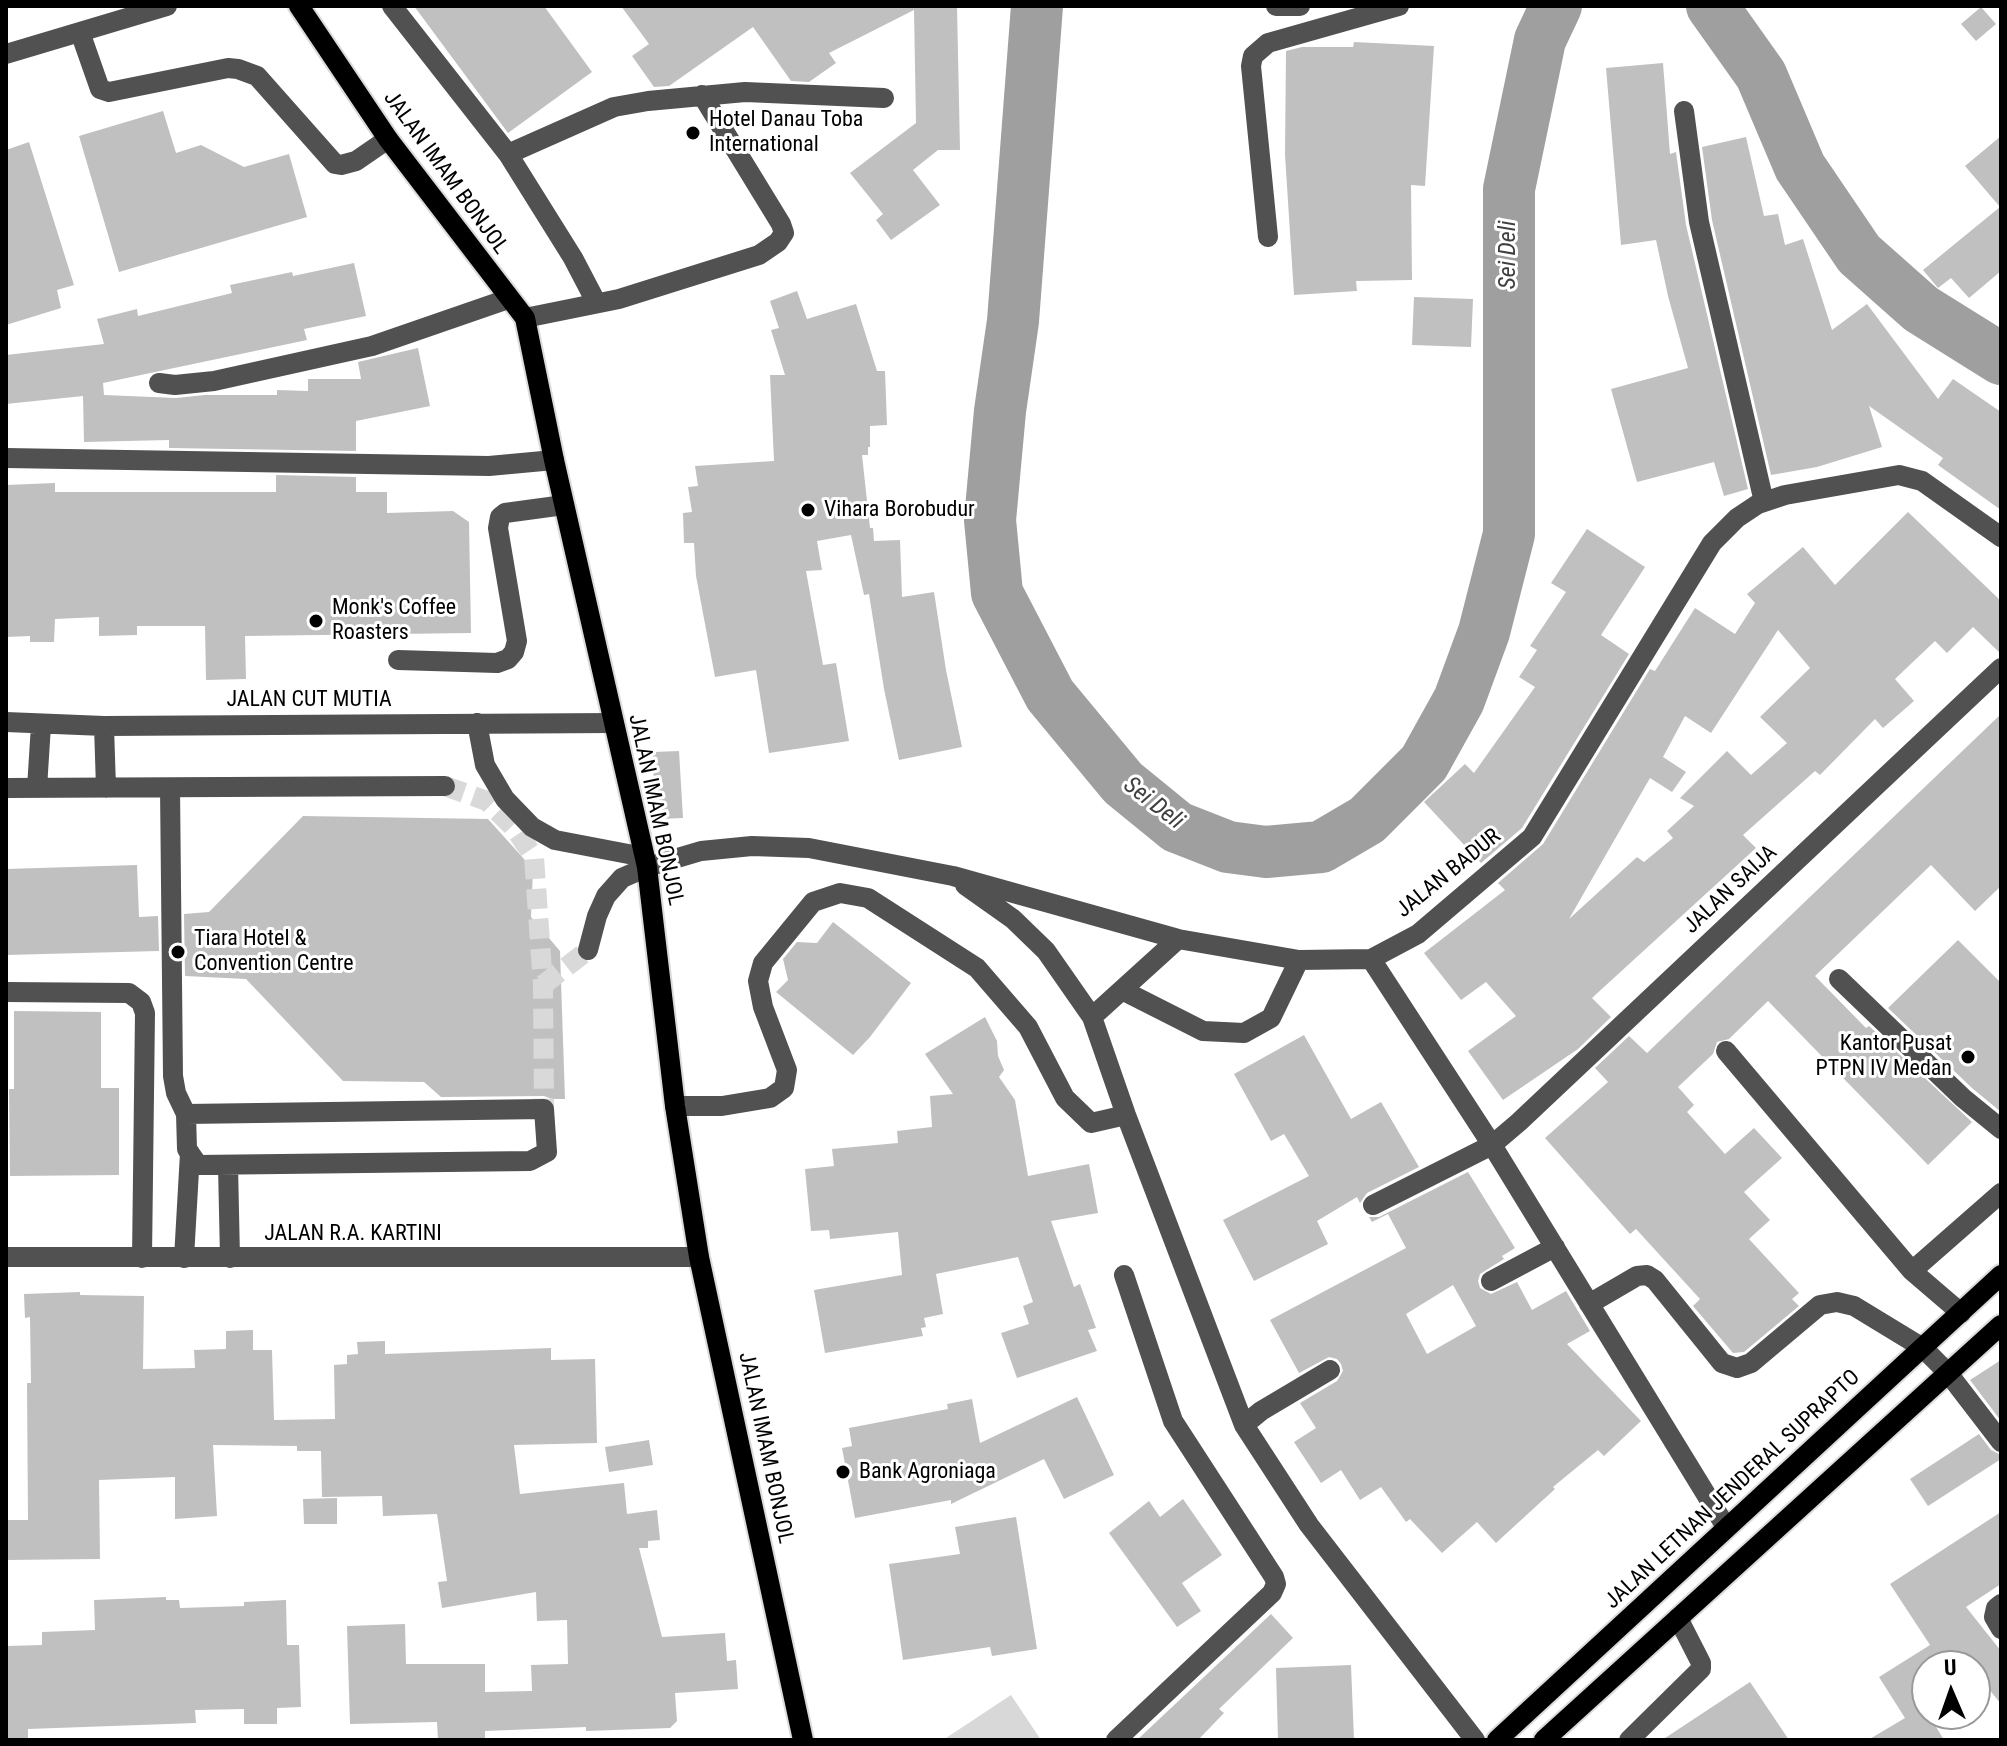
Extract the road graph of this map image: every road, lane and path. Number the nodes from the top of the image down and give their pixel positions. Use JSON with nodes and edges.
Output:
{"nodes":[{"id":1,"x":167,"y":6,"type":"edge"},
{"id":2,"x":299,"y":6,"type":"edge"},
{"id":3,"x":392,"y":6,"type":"edge"},
{"id":4,"x":1276,"y":6,"type":"edge"},
{"id":5,"x":1300,"y":6,"type":"edge"},
{"id":6,"x":1399,"y":6,"type":"edge"},
{"id":7,"x":80,"y":32,"type":"junction"},
{"id":8,"x":6,"y":54,"type":"edge"},
{"id":9,"x":702,"y":95,"type":"junction"},
{"id":10,"x":884,"y":98,"type":"dead end"},
{"id":11,"x":1684,"y":111,"type":"dead end"},
{"id":12,"x":388,"y":139,"type":"junction"},
{"id":13,"x":508,"y":154,"type":"junction"},
{"id":14,"x":1268,"y":237,"type":"dead end"},
{"id":15,"x":508,"y":299,"type":"junction"},
{"id":16,"x":596,"y":302,"type":"junction"},
{"id":17,"x":525,"y":318,"type":"junction"},
{"id":18,"x":159,"y":383,"type":"dead end"},
{"id":19,"x":6,"y":458,"type":"edge"},
{"id":20,"x":554,"y":460,"type":"junction"},
{"id":21,"x":1764,"y":502,"type":"junction"},
{"id":22,"x":564,"y":505,"type":"junction"},
{"id":23,"x":2001,"y":537,"type":"edge"},
{"id":24,"x":398,"y":660,"type":"dead end"},
{"id":25,"x":2001,"y":668,"type":"edge"},
{"id":26,"x":6,"y":722,"type":"edge"},
{"id":27,"x":477,"y":723,"type":"junction"},
{"id":28,"x":613,"y":723,"type":"junction"},
{"id":29,"x":41,"y":725,"type":"junction"},
{"id":30,"x":104,"y":726,"type":"junction"},
{"id":31,"x":445,"y":786,"type":"tunnel mouth"},
{"id":32,"x":6,"y":788,"type":"edge"},
{"id":33,"x":37,"y":788,"type":"junction"},
{"id":34,"x":106,"y":788,"type":"junction"},
{"id":35,"x":170,"y":788,"type":"junction"},
{"id":36,"x":646,"y":862,"type":"junction"},
{"id":37,"x":953,"y":876,"type":"junction"},
{"id":38,"x":1178,"y":939,"type":"junction"},
{"id":39,"x":588,"y":950,"type":"tunnel mouth"},
{"id":40,"x":1371,"y":959,"type":"junction"},
{"id":41,"x":1299,"y":960,"type":"junction"},
{"id":42,"x":1839,"y":979,"type":"dead end"},
{"id":43,"x":1122,"y":990,"type":"junction"},
{"id":44,"x":6,"y":992,"type":"edge"},
{"id":45,"x":145,"y":1013,"type":"junction"},
{"id":46,"x":173,"y":1014,"type":"junction"},
{"id":47,"x":1092,"y":1017,"type":"junction"},
{"id":48,"x":1726,"y":1051,"type":"dead end"},
{"id":49,"x":675,"y":1106,"type":"junction"},
{"id":50,"x":186,"y":1114,"type":"junction"},
{"id":51,"x":1126,"y":1115,"type":"junction"},
{"id":52,"x":1999,"y":1124,"type":"edge"},
{"id":53,"x":1492,"y":1145,"type":"junction"},
{"id":54,"x":190,"y":1153,"type":"junction"},
{"id":55,"x":228,"y":1165,"type":"junction"},
{"id":56,"x":2001,"y":1193,"type":"edge"},
{"id":57,"x":1373,"y":1205,"type":"dead end"},
{"id":58,"x":1555,"y":1247,"type":"junction"},
{"id":59,"x":6,"y":1257,"type":"edge"},
{"id":60,"x":699,"y":1257,"type":"junction"},
{"id":61,"x":142,"y":1258,"type":"junction"},
{"id":62,"x":184,"y":1258,"type":"junction"},
{"id":63,"x":230,"y":1258,"type":"junction"},
{"id":64,"x":1912,"y":1271,"type":"junction"},
{"id":65,"x":1124,"y":1275,"type":"dead end"},
{"id":66,"x":2001,"y":1275,"type":"edge"},
{"id":67,"x":1491,"y":1281,"type":"dead end"},
{"id":68,"x":1589,"y":1304,"type":"junction"},
{"id":69,"x":1961,"y":1313,"type":"junction"},
{"id":70,"x":2001,"y":1325,"type":"edge"},
{"id":71,"x":1923,"y":1348,"type":"junction"},
{"id":72,"x":1330,"y":1370,"type":"dead end"},
{"id":73,"x":1948,"y":1373,"type":"junction"},
{"id":74,"x":1244,"y":1425,"type":"junction"},
{"id":75,"x":2001,"y":1442,"type":"edge"},
{"id":76,"x":1726,"y":1527,"type":"junction"},
{"id":77,"x":2001,"y":1604,"type":"edge"},
{"id":78,"x":1678,"y":1618,"type":"junction"},
{"id":79,"x":2001,"y":1629,"type":"edge"},
{"id":80,"x":803,"y":1740,"type":"edge"},
{"id":81,"x":1116,"y":1740,"type":"edge"},
{"id":82,"x":1475,"y":1740,"type":"edge"},
{"id":83,"x":1497,"y":1740,"type":"edge"},
{"id":84,"x":1544,"y":1740,"type":"edge"},
{"id":85,"x":1629,"y":1740,"type":"edge"}],
"edges":[{"from":1,"to":7,"type":"street"},
{"from":2,"to":12,"type":"main road","name":"JALAN IMAM BONJOL"},
{"from":3,"to":13,"type":"street"},
{"from":4,"to":5,"type":"street"},
{"from":6,"to":14,"type":"street"},
{"from":7,"to":8,"type":"street"},
{"from":7,"to":12,"type":"street"},
{"from":9,"to":10,"type":"street"},
{"from":9,"to":13,"type":"street"},
{"from":9,"to":16,"type":"street"},
{"from":11,"to":21,"type":"street"},
{"from":12,"to":15,"type":"main road","name":"JALAN IMAM BONJOL"},
{"from":13,"to":16,"type":"street"},
{"from":15,"to":17,"type":"main road","name":"JALAN IMAM BONJOL"},
{"from":15,"to":18,"type":"street"},
{"from":16,"to":17,"type":"street"},
{"from":17,"to":20,"type":"main road","name":"JALAN IMAM BONJOL"},
{"from":19,"to":20,"type":"street"},
{"from":20,"to":22,"type":"main road","name":"JALAN IMAM BONJOL"},
{"from":21,"to":23,"type":"street","name":"JALAN BADUR"},
{"from":21,"to":40,"type":"street","name":"JALAN BADUR"},
{"from":22,"to":24,"type":"street"},
{"from":22,"to":28,"type":"main road","name":"JALAN IMAM BONJOL"},
{"from":25,"to":53,"type":"street","name":"JALAN SAIJA"},
{"from":26,"to":29,"type":"street","name":"JALAN CUT MUTIA"},
{"from":27,"to":28,"type":"street","name":"JALAN CUT MUTIA"},
{"from":27,"to":30,"type":"street","name":"JALAN CUT MUTIA"},
{"from":27,"to":36,"type":"street"},
{"from":28,"to":36,"type":"main road","name":"JALAN IMAM BONJOL"},
{"from":29,"to":30,"type":"street","name":"JALAN CUT MUTIA"},
{"from":29,"to":33,"type":"street"},
{"from":30,"to":34,"type":"street"},
{"from":31,"to":35,"type":"street"},
{"from":32,"to":33,"type":"street"},
{"from":33,"to":34,"type":"street"},
{"from":34,"to":35,"type":"street"},
{"from":35,"to":46,"type":"street"},
{"from":36,"to":37,"type":"street","name":"JALAN BADUR"},
{"from":36,"to":39,"type":"street"},
{"from":36,"to":49,"type":"main road","name":"JALAN IMAM BONJOL"},
{"from":37,"to":38,"type":"street","name":"JALAN BADUR"},
{"from":37,"to":47,"type":"street"},
{"from":38,"to":41,"type":"street","name":"JALAN BADUR"},
{"from":38,"to":43,"type":"street"},
{"from":40,"to":41,"type":"street","name":"JALAN BADUR"},
{"from":40,"to":53,"type":"street"},
{"from":41,"to":43,"type":"street"},
{"from":42,"to":52,"type":"street"},
{"from":43,"to":47,"type":"street"},
{"from":44,"to":45,"type":"street"},
{"from":45,"to":46,"type":"street"},
{"from":45,"to":61,"type":"street"},
{"from":46,"to":50,"type":"street"},
{"from":47,"to":51,"type":"street"},
{"from":48,"to":64,"type":"street"},
{"from":49,"to":51,"type":"street"},
{"from":49,"to":60,"type":"main road","name":"JALAN IMAM BONJOL"},
{"from":50,"to":54,"type":"street"},
{"from":50,"to":55,"type":"street"},
{"from":51,"to":74,"type":"street"},
{"from":53,"to":57,"type":"street","name":"JALAN SAIJA"},
{"from":53,"to":58,"type":"street"},
{"from":54,"to":55,"type":"street"},
{"from":54,"to":62,"type":"street"},
{"from":55,"to":63,"type":"street"},
{"from":56,"to":64,"type":"street"},
{"from":58,"to":67,"type":"street"},
{"from":58,"to":68,"type":"street"},
{"from":59,"to":61,"type":"street","name":"JALAN R.A. KARTINI"},
{"from":60,"to":63,"type":"street","name":"JALAN R.A. KARTINI"},
{"from":60,"to":80,"type":"main road","name":"JALAN IMAM BONJOL"},
{"from":61,"to":62,"type":"street","name":"JALAN R.A. KARTINI"},
{"from":62,"to":63,"type":"street","name":"JALAN R.A. KARTINI"},
{"from":64,"to":69,"type":"street"},
{"from":65,"to":81,"type":"street"},
{"from":66,"to":69,"type":"main road","name":"JALAN LETNAN JENDERAL SUPRAPTO"},
{"from":68,"to":71,"type":"street"},
{"from":68,"to":76,"type":"street"},
{"from":69,"to":71,"type":"main road","name":"JALAN LETNAN JENDERAL SUPRAPTO"},
{"from":70,"to":73,"type":"main road"},
{"from":71,"to":73,"type":"street"},
{"from":71,"to":76,"type":"main road","name":"JALAN LETNAN JENDERAL SUPRAPTO"},
{"from":72,"to":74,"type":"street"},
{"from":73,"to":75,"type":"street"},
{"from":73,"to":78,"type":"main road"},
{"from":74,"to":82,"type":"street"},
{"from":76,"to":83,"type":"main road","name":"JALAN LETNAN JENDERAL SUPRAPTO"},
{"from":77,"to":79,"type":"street"},
{"from":78,"to":84,"type":"main road"},
{"from":78,"to":85,"type":"street"}]}
